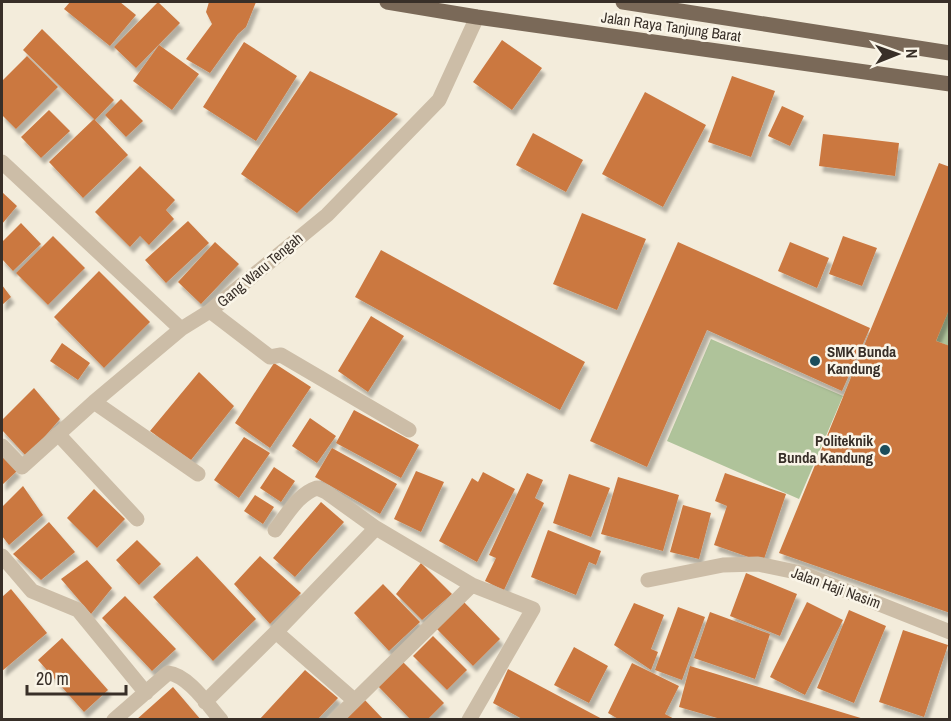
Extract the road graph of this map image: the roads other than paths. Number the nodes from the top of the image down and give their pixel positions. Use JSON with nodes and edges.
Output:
{"nodes":[{"id":1,"x":387,"y":2,"type":"edge"},
{"id":2,"x":623,"y":2,"type":"edge"},
{"id":3,"x":477,"y":17,"type":"junction"},
{"id":4,"x":950,"y":53,"type":"edge"},
{"id":5,"x":950,"y":84,"type":"edge"},
{"id":6,"x":2,"y":162,"type":"edge"},
{"id":7,"x":210,"y":311,"type":"junction"},
{"id":8,"x":181,"y":328,"type":"junction"},
{"id":9,"x":94,"y":402,"type":"junction"},
{"id":10,"x":409,"y":430,"type":"dead end"},
{"id":11,"x":58,"y":434,"type":"junction"},
{"id":12,"x":2,"y":446,"type":"edge"},
{"id":13,"x":198,"y":474,"type":"dead end"},
{"id":14,"x":137,"y":519,"type":"dead end"},
{"id":15,"x":376,"y":528,"type":"junction"},
{"id":16,"x":275,"y":530,"type":"dead end"},
{"id":17,"x":2,"y":556,"type":"edge"},
{"id":18,"x":648,"y":580,"type":"dead end"},
{"id":19,"x":472,"y":585,"type":"junction"},
{"id":20,"x":276,"y":632,"type":"junction"},
{"id":21,"x":950,"y":632,"type":"edge"},
{"id":22,"x":146,"y":693,"type":"junction"},
{"id":23,"x":354,"y":700,"type":"junction"},
{"id":24,"x":205,"y":702,"type":"junction"},
{"id":25,"x":114,"y":720,"type":"edge"},
{"id":26,"x":221,"y":720,"type":"edge"},
{"id":27,"x":335,"y":720,"type":"edge"},
{"id":28,"x":469,"y":720,"type":"edge"}],
"edges":[{"from":1,"to":3,"type":"main road","name":"Jalan Raya Tanjung Barat"},
{"from":2,"to":4,"type":"main road"},
{"from":3,"to":5,"type":"main road","name":"Jalan Raya Tanjung Barat"},
{"from":3,"to":7,"type":"street","name":"Gang Waru Tengah"},
{"from":6,"to":8,"type":"street"},
{"from":7,"to":8,"type":"street","name":"Gang Waru Tengah"},
{"from":7,"to":10,"type":"street"},
{"from":8,"to":9,"type":"street","name":"Gang Waru Tengah"},
{"from":9,"to":11,"type":"street","name":"Gang Waru Tengah"},
{"from":9,"to":13,"type":"street"},
{"from":11,"to":12,"type":"street","name":"Gang Waru Tengah"},
{"from":11,"to":14,"type":"street"},
{"from":15,"to":16,"type":"street"},
{"from":15,"to":19,"type":"street"},
{"from":15,"to":20,"type":"street"},
{"from":17,"to":22,"type":"street"},
{"from":18,"to":21,"type":"street","name":"Jalan Haji Nasim"},
{"from":19,"to":23,"type":"street"},
{"from":19,"to":28,"type":"street"},
{"from":20,"to":23,"type":"street"},
{"from":20,"to":24,"type":"street"},
{"from":22,"to":24,"type":"street"},
{"from":22,"to":25,"type":"street"},
{"from":23,"to":27,"type":"street"},
{"from":24,"to":26,"type":"street"}]}
